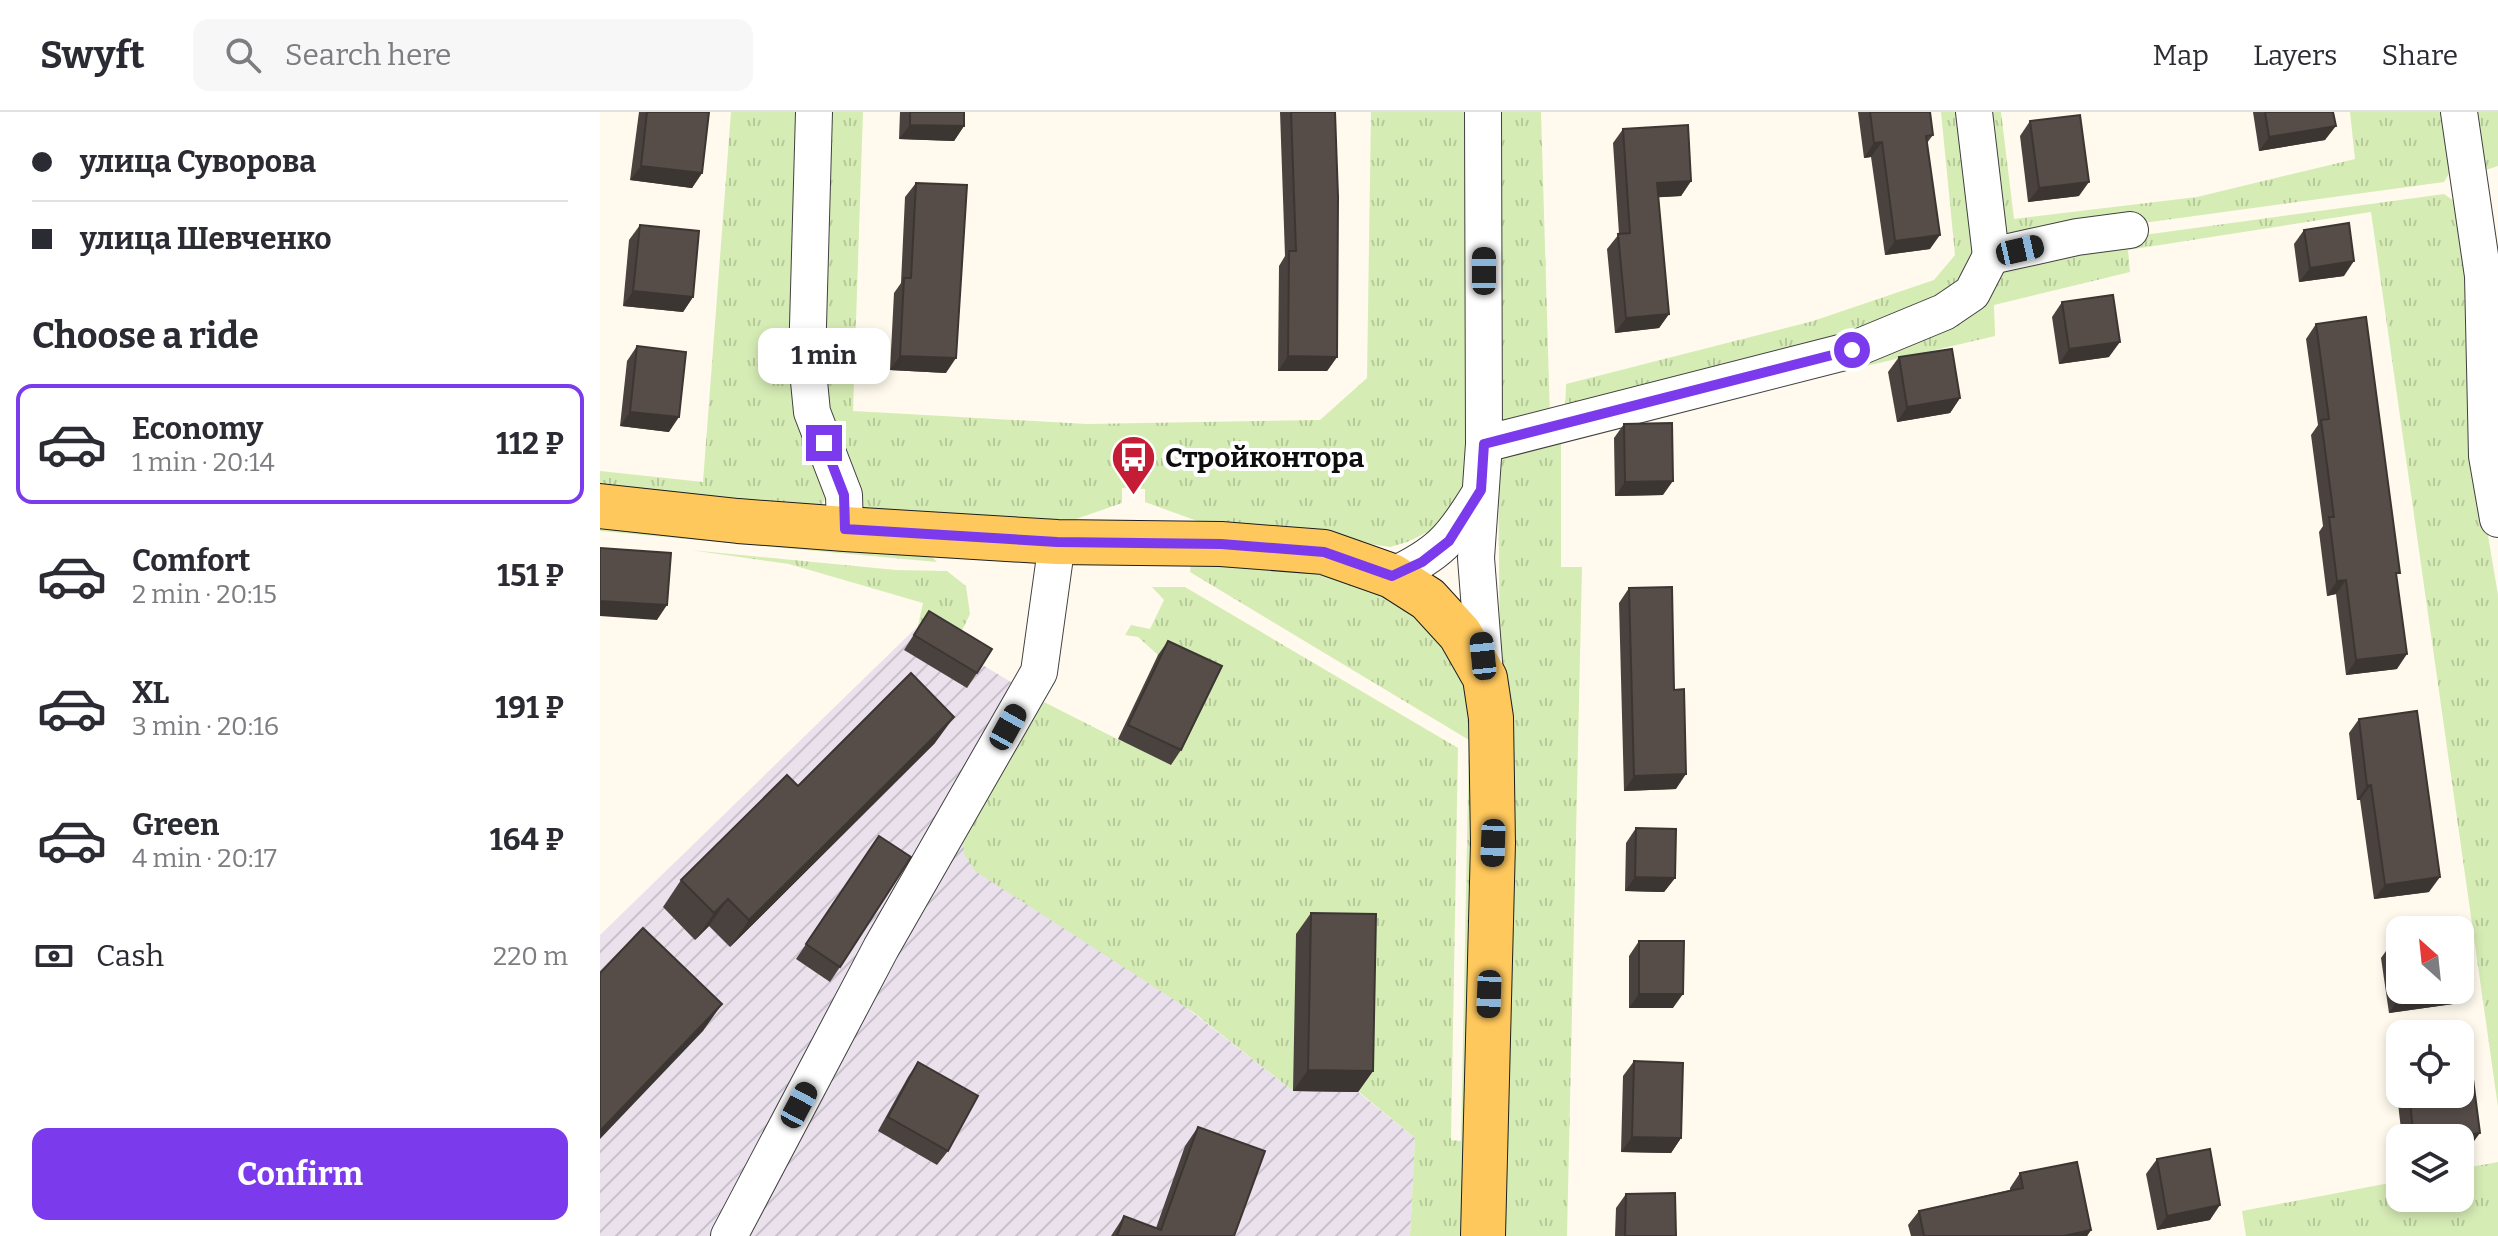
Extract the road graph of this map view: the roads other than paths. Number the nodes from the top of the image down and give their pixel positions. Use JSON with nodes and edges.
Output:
{"nodes":[{"id":1,"x":814,"y":112,"type":"edge"},
{"id":2,"x":1483,"y":112,"type":"edge"},
{"id":3,"x":1974,"y":112,"type":"edge"},
{"id":4,"x":2459,"y":112,"type":"edge"},
{"id":5,"x":2484,"y":180,"type":"edge"},
{"id":6,"x":2130,"y":230,"type":"dead end"},
{"id":7,"x":1991,"y":256,"type":"junction"},
{"id":8,"x":1484,"y":444,"type":"junction"},
{"id":9,"x":1481,"y":490,"type":"junction"},
{"id":10,"x":600,"y":506,"type":"edge"},
{"id":11,"x":2498,"y":519,"type":"edge"},
{"id":12,"x":845,"y":529,"type":"junction"},
{"id":13,"x":1057,"y":542,"type":"junction"},
{"id":14,"x":1392,"y":576,"type":"junction"},
{"id":15,"x":1485,"y":678,"type":"junction"},
{"id":16,"x":729,"y":1236,"type":"edge"},
{"id":17,"x":1483,"y":1236,"type":"edge"}],
"edges":[{"from":1,"to":12,"type":"street"},
{"from":2,"to":8,"type":"street"},
{"from":3,"to":7,"type":"street"},
{"from":4,"to":5,"type":"street"},
{"from":5,"to":11,"type":"street"},
{"from":6,"to":7,"type":"street"},
{"from":7,"to":8,"type":"street"},
{"from":8,"to":9,"type":"street"},
{"from":9,"to":14,"type":"street"},
{"from":9,"to":15,"type":"street"},
{"from":10,"to":12,"type":"main road"},
{"from":12,"to":13,"type":"main road"},
{"from":13,"to":14,"type":"main road"},
{"from":13,"to":16,"type":"street"},
{"from":14,"to":15,"type":"main road"},
{"from":15,"to":17,"type":"main road"}]}
